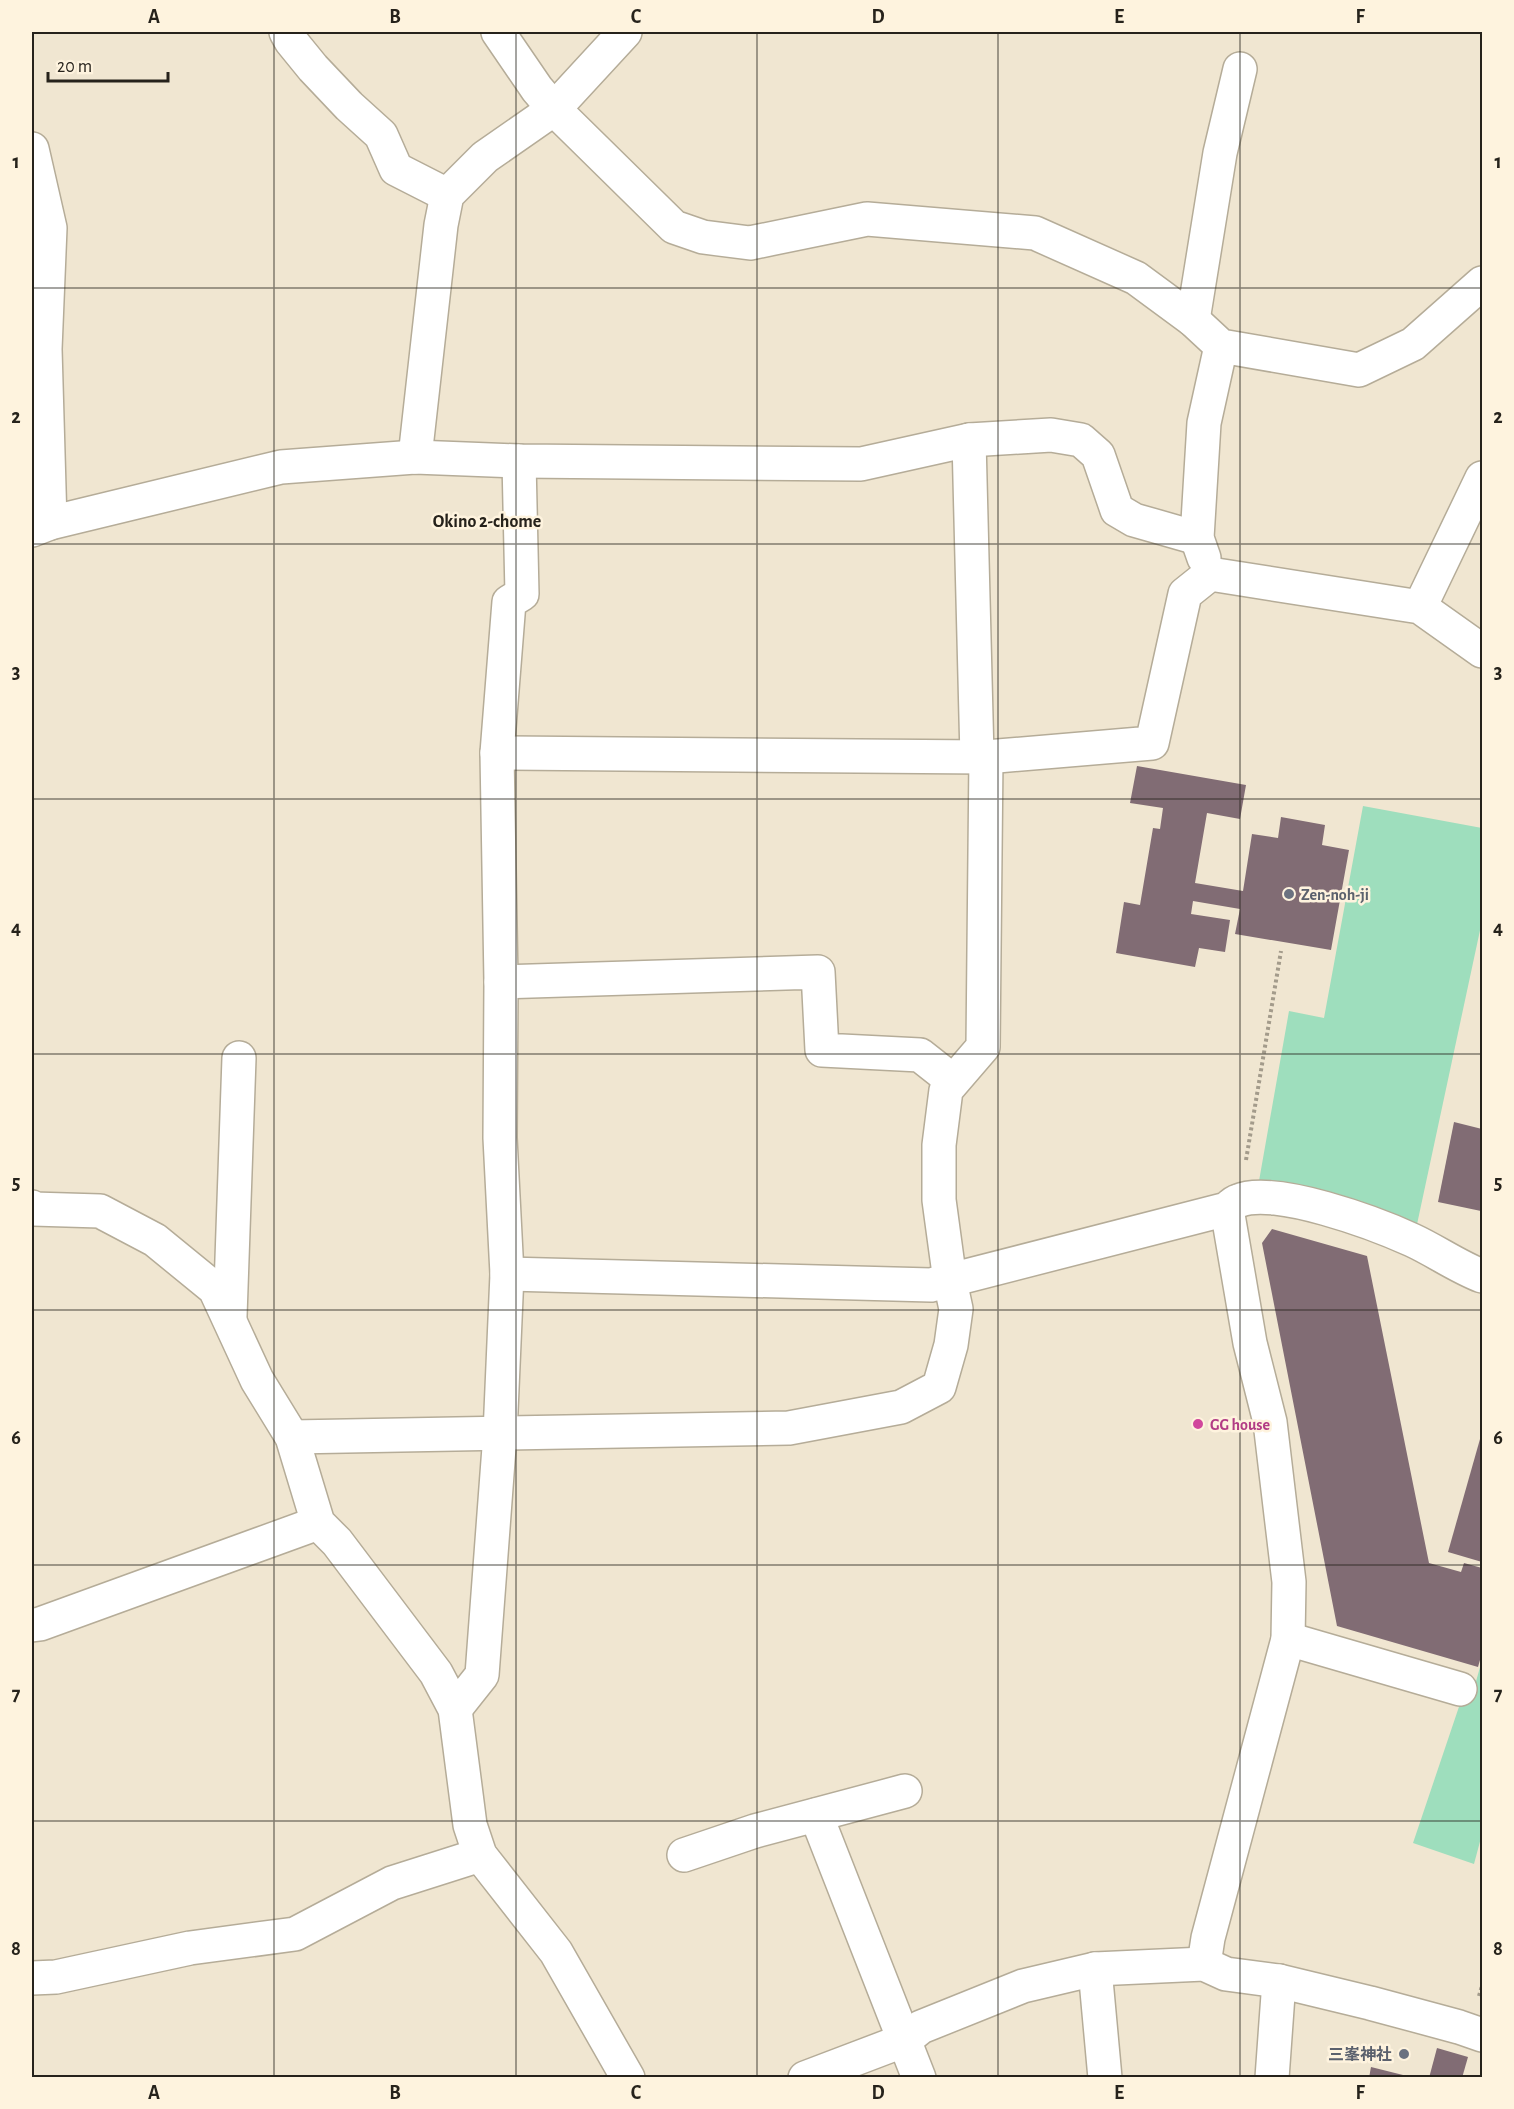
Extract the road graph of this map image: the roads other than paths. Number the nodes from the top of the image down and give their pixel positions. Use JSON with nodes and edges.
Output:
{"nodes":[{"id":1,"x":286,"y":32,"type":"edge"},
{"id":2,"x":498,"y":32,"type":"edge"},
{"id":3,"x":625,"y":32,"type":"edge"},
{"id":4,"x":1240,"y":69,"type":"dead end"},
{"id":5,"x":554,"y":109,"type":"junction"},
{"id":6,"x":32,"y":149,"type":"edge"},
{"id":7,"x":447,"y":195,"type":"junction"},
{"id":8,"x":1482,"y":283,"type":"edge"},
{"id":9,"x":1192,"y":320,"type":"junction"},
{"id":10,"x":1221,"y":346,"type":"junction"},
{"id":11,"x":969,"y":440,"type":"junction"},
{"id":12,"x":416,"y":457,"type":"junction"},
{"id":13,"x":519,"y":461,"type":"junction"},
{"id":14,"x":1482,"y":478,"type":"edge"},
{"id":15,"x":41,"y":526,"type":"edge"},
{"id":16,"x":1197,"y":538,"type":"junction"},
{"id":17,"x":1210,"y":574,"type":"junction"},
{"id":18,"x":1420,"y":607,"type":"junction"},
{"id":19,"x":1482,"y":651,"type":"edge"},
{"id":20,"x":497,"y":753,"type":"junction"},
{"id":21,"x":981,"y":757,"type":"junction"},
{"id":22,"x":501,"y":982,"type":"junction"},
{"id":23,"x":239,"y":1058,"type":"dead end"},
{"id":24,"x":953,"y":1081,"type":"junction"},
{"id":25,"x":1233,"y":1204,"type":"junction"},
{"id":26,"x":32,"y":1207,"type":"edge"},
{"id":27,"x":507,"y":1274,"type":"junction"},
{"id":28,"x":1482,"y":1276,"type":"edge"},
{"id":29,"x":950,"y":1281,"type":"junction"},
{"id":30,"x":230,"y":1321,"type":"junction"},
{"id":31,"x":500,"y":1434,"type":"junction"},
{"id":32,"x":292,"y":1437,"type":"junction"},
{"id":33,"x":318,"y":1523,"type":"junction"},
{"id":34,"x":32,"y":1625,"type":"edge"},
{"id":35,"x":1287,"y":1639,"type":"junction"},
{"id":36,"x":1460,"y":1689,"type":"dead end"},
{"id":37,"x":455,"y":1709,"type":"junction"},
{"id":38,"x":905,"y":1791,"type":"dead end"},
{"id":39,"x":816,"y":1815,"type":"junction"},
{"id":40,"x":480,"y":1855,"type":"junction"},
{"id":41,"x":684,"y":1855,"type":"dead end"},
{"id":42,"x":1204,"y":1964,"type":"junction"},
{"id":43,"x":1095,"y":1969,"type":"junction"},
{"id":44,"x":32,"y":1978,"type":"edge"},
{"id":45,"x":1279,"y":1981,"type":"junction"},
{"id":46,"x":1482,"y":2035,"type":"edge"},
{"id":47,"x":905,"y":2040,"type":"junction"},
{"id":48,"x":628,"y":2078,"type":"edge"},
{"id":49,"x":805,"y":2078,"type":"edge"},
{"id":50,"x":919,"y":2078,"type":"edge"},
{"id":51,"x":1105,"y":2078,"type":"edge"},
{"id":52,"x":1272,"y":2078,"type":"edge"}],
"edges":[{"from":1,"to":7,"type":"street"},
{"from":2,"to":5,"type":"street"},
{"from":3,"to":5,"type":"street"},
{"from":4,"to":9,"type":"street"},
{"from":5,"to":7,"type":"street"},
{"from":5,"to":9,"type":"street"},
{"from":6,"to":15,"type":"street"},
{"from":7,"to":12,"type":"street"},
{"from":8,"to":10,"type":"street"},
{"from":9,"to":10,"type":"street"},
{"from":10,"to":16,"type":"street"},
{"from":11,"to":13,"type":"street"},
{"from":11,"to":16,"type":"street"},
{"from":11,"to":21,"type":"street"},
{"from":12,"to":13,"type":"street"},
{"from":12,"to":15,"type":"street"},
{"from":13,"to":20,"type":"street"},
{"from":14,"to":18,"type":"street"},
{"from":16,"to":17,"type":"street"},
{"from":17,"to":18,"type":"street"},
{"from":17,"to":21,"type":"street"},
{"from":18,"to":19,"type":"street"},
{"from":20,"to":21,"type":"street"},
{"from":20,"to":22,"type":"street"},
{"from":21,"to":24,"type":"street"},
{"from":22,"to":24,"type":"street"},
{"from":22,"to":27,"type":"street"},
{"from":23,"to":30,"type":"street"},
{"from":24,"to":29,"type":"street"},
{"from":25,"to":28,"type":"street"},
{"from":25,"to":29,"type":"street"},
{"from":25,"to":35,"type":"street"},
{"from":26,"to":30,"type":"street"},
{"from":27,"to":29,"type":"street"},
{"from":27,"to":31,"type":"street"},
{"from":29,"to":31,"type":"street"},
{"from":30,"to":32,"type":"street"},
{"from":31,"to":32,"type":"street"},
{"from":31,"to":37,"type":"street"},
{"from":32,"to":33,"type":"street"},
{"from":33,"to":34,"type":"street"},
{"from":33,"to":37,"type":"street"},
{"from":35,"to":36,"type":"street"},
{"from":35,"to":42,"type":"street"},
{"from":37,"to":40,"type":"street"},
{"from":38,"to":39,"type":"street"},
{"from":39,"to":41,"type":"street"},
{"from":39,"to":47,"type":"street"},
{"from":40,"to":44,"type":"street"},
{"from":40,"to":48,"type":"street"},
{"from":42,"to":43,"type":"street"},
{"from":42,"to":45,"type":"street"},
{"from":43,"to":47,"type":"street"},
{"from":43,"to":51,"type":"street"},
{"from":45,"to":46,"type":"street"},
{"from":45,"to":52,"type":"street"},
{"from":47,"to":49,"type":"street"},
{"from":47,"to":50,"type":"street"}]}
